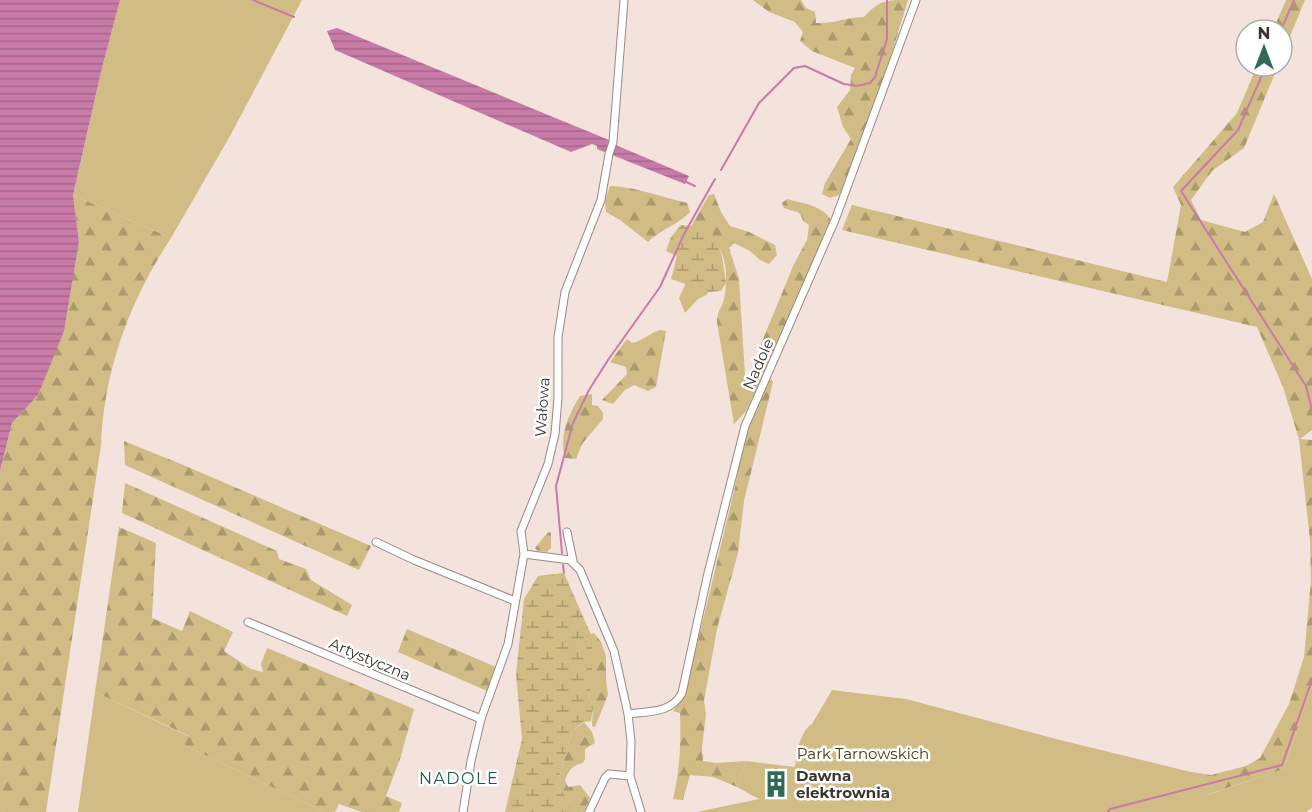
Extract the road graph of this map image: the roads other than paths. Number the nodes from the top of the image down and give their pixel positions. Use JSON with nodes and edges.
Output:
{"nodes":[{"id":1,"x":624,"y":0,"type":"edge"},
{"id":2,"x":916,"y":0,"type":"edge"},
{"id":3,"x":567,"y":532,"type":"dead end"},
{"id":4,"x":376,"y":542,"type":"dead end"},
{"id":5,"x":524,"y":554,"type":"junction"},
{"id":6,"x":573,"y":561,"type":"junction"},
{"id":7,"x":515,"y":601,"type":"junction"},
{"id":8,"x":248,"y":622,"type":"dead end"},
{"id":9,"x":627,"y":714,"type":"junction"},
{"id":10,"x":481,"y":719,"type":"junction"},
{"id":11,"x":630,"y":776,"type":"junction"},
{"id":12,"x":463,"y":812,"type":"edge"},
{"id":13,"x":589,"y":812,"type":"edge"},
{"id":14,"x":641,"y":812,"type":"edge"}],
"edges":[{"from":1,"to":5,"type":"street","name":"Wałowa"},
{"from":2,"to":9,"type":"street","name":"Nadole"},
{"from":3,"to":6,"type":"street"},
{"from":4,"to":7,"type":"street"},
{"from":5,"to":6,"type":"street"},
{"from":5,"to":7,"type":"street","name":"Wałowa"},
{"from":6,"to":9,"type":"street"},
{"from":7,"to":10,"type":"street","name":"Wałowa"},
{"from":8,"to":10,"type":"street","name":"Artystyczna"},
{"from":9,"to":11,"type":"street"},
{"from":10,"to":12,"type":"street","name":"Wałowa"},
{"from":11,"to":13,"type":"street"},
{"from":11,"to":14,"type":"street"}]}
